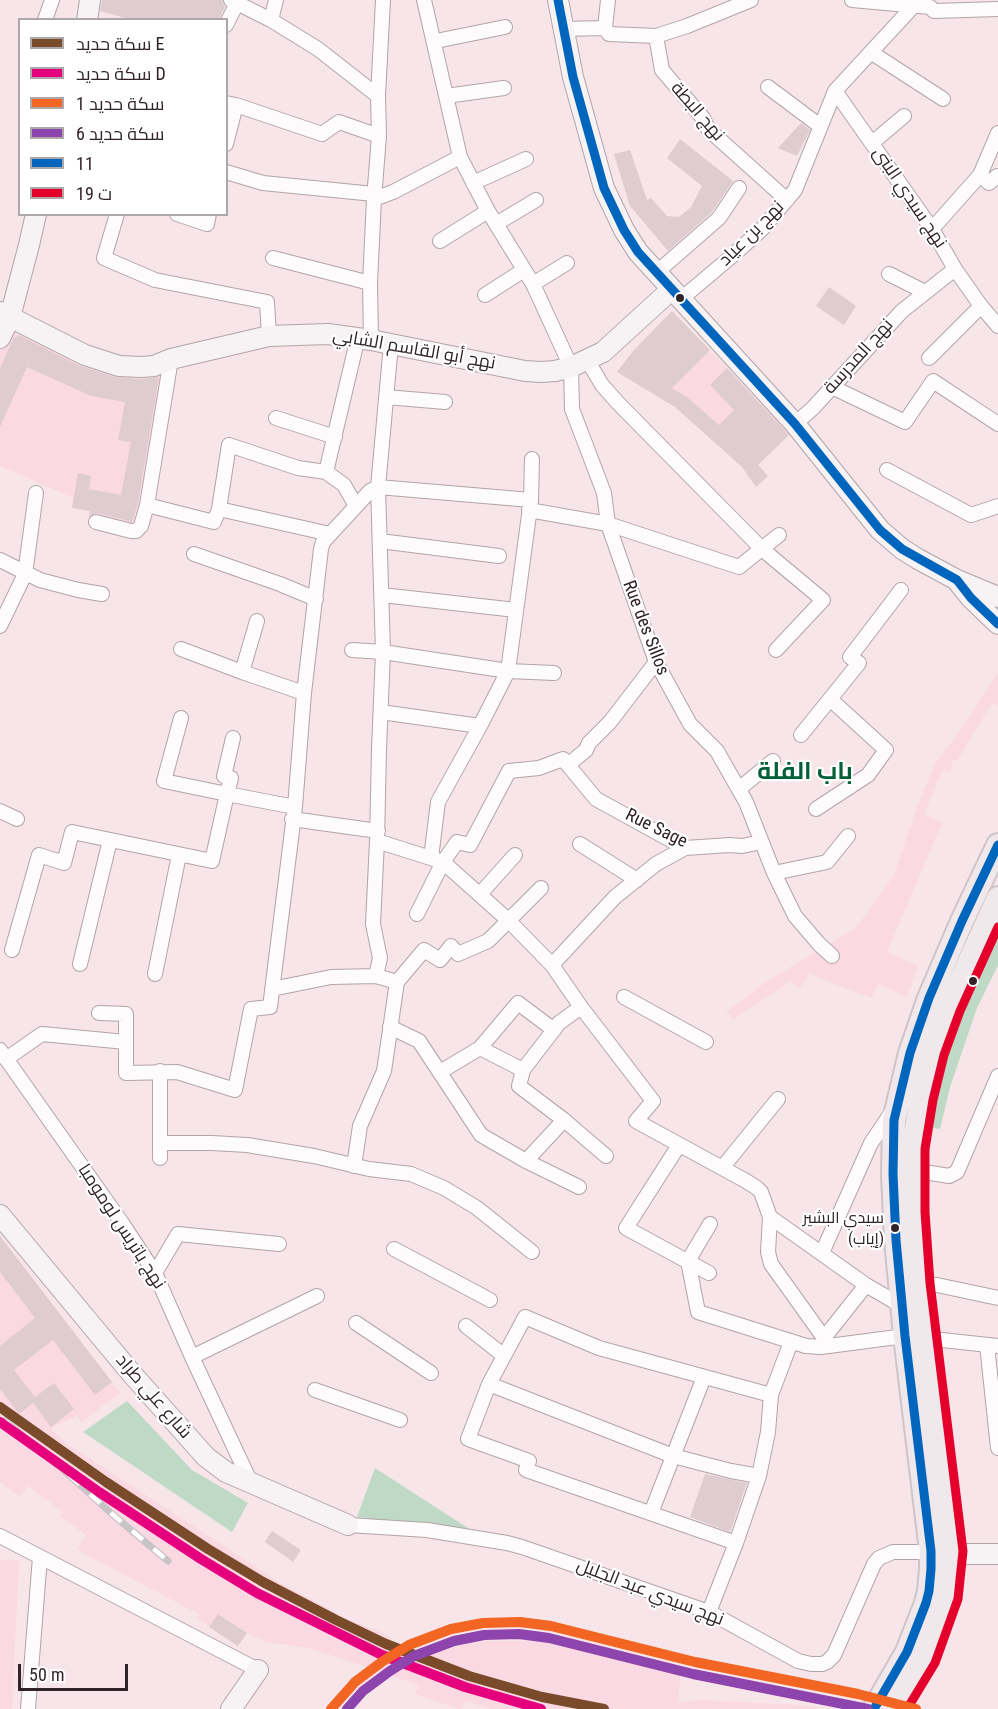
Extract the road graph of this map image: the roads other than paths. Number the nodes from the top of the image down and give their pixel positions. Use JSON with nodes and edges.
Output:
{"nodes":[{"id":1,"x":52,"y":0,"type":"edge"},
{"id":2,"x":90,"y":0,"type":"edge"},
{"id":3,"x":276,"y":0,"type":"edge"},
{"id":4,"x":383,"y":0,"type":"edge"},
{"id":5,"x":424,"y":0,"type":"edge"},
{"id":6,"x":558,"y":0,"type":"edge"},
{"id":7,"x":608,"y":0,"type":"edge"},
{"id":8,"x":751,"y":0,"type":"edge"},
{"id":9,"x":852,"y":0,"type":"edge"},
{"id":10,"x":234,"y":1,"type":"edge"},
{"id":11,"x":917,"y":3,"type":"edge"},
{"id":12,"x":998,"y":9,"type":"edge"},
{"id":13,"x":46,"y":18,"type":"edge"},
{"id":14,"x":87,"y":18,"type":"edge"},
{"id":15,"x":228,"y":19,"type":"edge"},
{"id":16,"x":271,"y":20,"type":"junction"},
{"id":17,"x":505,"y":27,"type":"dead end"},
{"id":18,"x":604,"y":28,"type":"junction"},
{"id":19,"x":563,"y":29,"type":"junction"},
{"id":20,"x":656,"y":36,"type":"junction"},
{"id":21,"x":436,"y":41,"type":"dead end"},
{"id":22,"x":872,"y":53,"type":"junction"},
{"id":23,"x":768,"y":87,"type":"dead end"},
{"id":24,"x":504,"y":88,"type":"dead end"},
{"id":25,"x":835,"y":91,"type":"junction"},
{"id":26,"x":378,"y":96,"type":"junction"},
{"id":27,"x":446,"y":96,"type":"junction"},
{"id":28,"x":943,"y":99,"type":"dead end"},
{"id":29,"x":231,"y":104,"type":"edge"},
{"id":30,"x":904,"y":116,"type":"dead end"},
{"id":31,"x":820,"y":126,"type":"junction"},
{"id":32,"x":228,"y":128,"type":"edge"},
{"id":33,"x":998,"y":133,"type":"edge"},
{"id":34,"x":379,"y":136,"type":"junction"},
{"id":35,"x":872,"y":144,"type":"junction"},
{"id":36,"x":460,"y":157,"type":"junction"},
{"id":37,"x":526,"y":159,"type":"dead end"},
{"id":38,"x":228,"y":173,"type":"edge"},
{"id":39,"x":980,"y":175,"type":"junction"},
{"id":40,"x":998,"y":177,"type":"edge"},
{"id":41,"x":473,"y":183,"type":"junction"},
{"id":42,"x":740,"y":188,"type":"dead end"},
{"id":43,"x":374,"y":196,"type":"junction"},
{"id":44,"x":536,"y":200,"type":"dead end"},
{"id":45,"x":787,"y":200,"type":"junction"},
{"id":46,"x":488,"y":211,"type":"junction"},
{"id":47,"x":36,"y":216,"type":"edge"},
{"id":48,"x":116,"y":216,"type":"edge"},
{"id":49,"x":183,"y":216,"type":"edge"},
{"id":50,"x":209,"y":216,"type":"edge"},
{"id":51,"x":496,"y":224,"type":"junction"},
{"id":52,"x":932,"y":229,"type":"junction"},
{"id":53,"x":440,"y":241,"type":"dead end"},
{"id":54,"x":273,"y":258,"type":"dead end"},
{"id":55,"x":567,"y":263,"type":"dead end"},
{"id":56,"x":955,"y":269,"type":"junction"},
{"id":57,"x":524,"y":270,"type":"junction"},
{"id":58,"x":656,"y":273,"type":"junction"},
{"id":59,"x":889,"y":274,"type":"dead end"},
{"id":60,"x":370,"y":283,"type":"junction"},
{"id":61,"x":533,"y":284,"type":"junction"},
{"id":62,"x":925,"y":292,"type":"junction"},
{"id":63,"x":676,"y":294,"type":"junction"},
{"id":64,"x":485,"y":295,"type":"dead end"},
{"id":65,"x":981,"y":306,"type":"junction"},
{"id":66,"x":5,"y":314,"type":"edge"},
{"id":67,"x":998,"y":326,"type":"edge"},
{"id":68,"x":269,"y":336,"type":"junction"},
{"id":69,"x":0,"y":338,"type":"edge"},
{"id":70,"x":365,"y":339,"type":"junction"},
{"id":71,"x":391,"y":344,"type":"junction"},
{"id":72,"x":929,"y":358,"type":"dead end"},
{"id":73,"x":171,"y":359,"type":"junction"},
{"id":74,"x":571,"y":367,"type":"junction"},
{"id":75,"x":592,"y":368,"type":"dead end"},
{"id":76,"x":832,"y":387,"type":"junction"},
{"id":77,"x":386,"y":397,"type":"junction"},
{"id":78,"x":445,"y":402,"type":"dead end"},
{"id":79,"x":276,"y":418,"type":"dead end"},
{"id":80,"x":795,"y":424,"type":"junction"},
{"id":81,"x":998,"y":424,"type":"edge"},
{"id":82,"x":335,"y":437,"type":"junction"},
{"id":83,"x":532,"y":459,"type":"dead end"},
{"id":84,"x":888,"y":470,"type":"dead end"},
{"id":85,"x":326,"y":472,"type":"junction"},
{"id":86,"x":378,"y":487,"type":"junction"},
{"id":87,"x":36,"y":493,"type":"dead end"},
{"id":88,"x":147,"y":505,"type":"junction"},
{"id":89,"x":530,"y":505,"type":"junction"},
{"id":90,"x":356,"y":506,"type":"junction"},
{"id":91,"x":998,"y":506,"type":"edge"},
{"id":92,"x":219,"y":508,"type":"junction"},
{"id":93,"x":96,"y":522,"type":"dead end"},
{"id":94,"x":608,"y":524,"type":"junction"},
{"id":95,"x":330,"y":534,"type":"junction"},
{"id":96,"x":779,"y":535,"type":"dead end"},
{"id":97,"x":380,"y":541,"type":"junction"},
{"id":98,"x":762,"y":549,"type":"junction"},
{"id":99,"x":194,"y":554,"type":"dead end"},
{"id":100,"x":499,"y":556,"type":"dead end"},
{"id":101,"x":0,"y":560,"type":"edge"},
{"id":102,"x":25,"y":574,"type":"junction"},
{"id":103,"x":957,"y":580,"type":"junction"},
{"id":104,"x":900,"y":590,"type":"dead end"},
{"id":105,"x":102,"y":594,"type":"dead end"},
{"id":106,"x":382,"y":595,"type":"junction"},
{"id":107,"x":998,"y":597,"type":"edge"},
{"id":108,"x":316,"y":599,"type":"junction"},
{"id":109,"x":516,"y":610,"type":"junction"},
{"id":110,"x":257,"y":621,"type":"dead end"},
{"id":111,"x":998,"y":624,"type":"edge"},
{"id":112,"x":0,"y":626,"type":"edge"},
{"id":113,"x":182,"y":649,"type":"dead end"},
{"id":114,"x":352,"y":650,"type":"dead end"},
{"id":115,"x":776,"y":650,"type":"dead end"},
{"id":116,"x":383,"y":652,"type":"junction"},
{"id":117,"x":656,"y":662,"type":"junction"},
{"id":118,"x":508,"y":671,"type":"junction"},
{"id":119,"x":242,"y":672,"type":"junction"},
{"id":120,"x":555,"y":673,"type":"dead end"},
{"id":121,"x":304,"y":693,"type":"junction"},
{"id":122,"x":830,"y":699,"type":"junction"},
{"id":123,"x":381,"y":712,"type":"junction"},
{"id":124,"x":181,"y":718,"type":"dead end"},
{"id":125,"x":480,"y":726,"type":"junction"},
{"id":126,"x":801,"y":735,"type":"dead end"},
{"id":127,"x":233,"y":738,"type":"dead end"},
{"id":128,"x":773,"y":761,"type":"dead end"},
{"id":129,"x":569,"y":764,"type":"junction"},
{"id":130,"x":739,"y":789,"type":"junction"},
{"id":131,"x":227,"y":794,"type":"junction"},
{"id":132,"x":816,"y":809,"type":"dead end"},
{"id":133,"x":0,"y":811,"type":"edge"},
{"id":134,"x":294,"y":813,"type":"junction"},
{"id":135,"x":17,"y":819,"type":"dead end"},
{"id":136,"x":378,"y":836,"type":"junction"},
{"id":137,"x":848,"y":836,"type":"dead end"},
{"id":138,"x":110,"y":840,"type":"junction"},
{"id":139,"x":762,"y":842,"type":"junction"},
{"id":140,"x":580,"y":844,"type":"dead end"},
{"id":141,"x":998,"y":845,"type":"edge"},
{"id":142,"x":685,"y":848,"type":"junction"},
{"id":143,"x":178,"y":855,"type":"junction"},
{"id":144,"x":515,"y":855,"type":"dead end"},
{"id":145,"x":437,"y":860,"type":"junction"},
{"id":146,"x":774,"y":873,"type":"junction"},
{"id":147,"x":637,"y":880,"type":"junction"},
{"id":148,"x":541,"y":888,"type":"dead end"},
{"id":149,"x":480,"y":894,"type":"junction"},
{"id":150,"x":998,"y":898,"type":"edge"},
{"id":151,"x":417,"y":914,"type":"dead end"},
{"id":152,"x":508,"y":920,"type":"junction"},
{"id":153,"x":12,"y":950,"type":"dead end"},
{"id":154,"x":832,"y":956,"type":"dead end"},
{"id":155,"x":80,"y":964,"type":"dead end"},
{"id":156,"x":552,"y":965,"type":"junction"},
{"id":157,"x":155,"y":974,"type":"dead end"},
{"id":158,"x":376,"y":976,"type":"junction"},
{"id":159,"x":397,"y":982,"type":"junction"},
{"id":160,"x":272,"y":988,"type":"junction"},
{"id":161,"x":624,"y":997,"type":"dead end"},
{"id":162,"x":939,"y":1002,"type":"junction"},
{"id":163,"x":581,"y":1007,"type":"junction"},
{"id":164,"x":99,"y":1012,"type":"dead end"},
{"id":165,"x":390,"y":1027,"type":"junction"},
{"id":166,"x":554,"y":1030,"type":"junction"},
{"id":167,"x":126,"y":1042,"type":"junction"},
{"id":168,"x":706,"y":1042,"type":"dead end"},
{"id":169,"x":480,"y":1048,"type":"junction"},
{"id":170,"x":3,"y":1054,"type":"edge"},
{"id":171,"x":523,"y":1070,"type":"junction"},
{"id":172,"x":160,"y":1071,"type":"junction"},
{"id":173,"x":440,"y":1072,"type":"junction"},
{"id":174,"x":998,"y":1076,"type":"edge"},
{"id":175,"x":778,"y":1099,"type":"dead end"},
{"id":176,"x":897,"y":1105,"type":"junction"},
{"id":177,"x":564,"y":1120,"type":"junction"},
{"id":178,"x":160,"y":1143,"type":"junction"},
{"id":179,"x":680,"y":1145,"type":"junction"},
{"id":180,"x":606,"y":1156,"type":"dead end"},
{"id":181,"x":160,"y":1158,"type":"dead end"},
{"id":182,"x":526,"y":1161,"type":"junction"},
{"id":183,"x":354,"y":1166,"type":"junction"},
{"id":184,"x":722,"y":1168,"type":"junction"},
{"id":185,"x":912,"y":1170,"type":"junction"},
{"id":186,"x":579,"y":1187,"type":"dead end"},
{"id":187,"x":0,"y":1215,"type":"edge"},
{"id":188,"x":770,"y":1217,"type":"junction"},
{"id":189,"x":710,"y":1224,"type":"dead end"},
{"id":190,"x":279,"y":1244,"type":"dead end"},
{"id":191,"x":394,"y":1249,"type":"dead end"},
{"id":192,"x":532,"y":1252,"type":"dead end"},
{"id":193,"x":822,"y":1253,"type":"junction"},
{"id":194,"x":688,"y":1261,"type":"junction"},
{"id":195,"x":709,"y":1273,"type":"dead end"},
{"id":196,"x":155,"y":1274,"type":"junction"},
{"id":197,"x":918,"y":1284,"type":"junction"},
{"id":198,"x":866,"y":1285,"type":"junction"},
{"id":199,"x":997,"y":1294,"type":"edge"},
{"id":200,"x":317,"y":1296,"type":"dead end"},
{"id":201,"x":490,"y":1300,"type":"dead end"},
{"id":202,"x":902,"y":1306,"type":"junction"},
{"id":203,"x":356,"y":1323,"type":"dead end"},
{"id":204,"x":466,"y":1326,"type":"dead end"},
{"id":205,"x":914,"y":1337,"type":"junction"},
{"id":206,"x":791,"y":1342,"type":"junction"},
{"id":207,"x":826,"y":1342,"type":"junction"},
{"id":208,"x":992,"y":1346,"type":"edge"},
{"id":209,"x":503,"y":1355,"type":"junction"},
{"id":210,"x":192,"y":1357,"type":"junction"},
{"id":211,"x":431,"y":1373,"type":"dead end"},
{"id":212,"x":704,"y":1377,"type":"junction"},
{"id":213,"x":489,"y":1384,"type":"junction"},
{"id":214,"x":315,"y":1390,"type":"dead end"},
{"id":215,"x":771,"y":1395,"type":"junction"},
{"id":216,"x":400,"y":1420,"type":"dead end"},
{"id":217,"x":998,"y":1448,"type":"edge"},
{"id":218,"x":673,"y":1456,"type":"junction"},
{"id":219,"x":759,"y":1476,"type":"junction"},
{"id":220,"x":250,"y":1481,"type":"junction"},
{"id":221,"x":651,"y":1513,"type":"junction"},
{"id":222,"x":348,"y":1526,"type":"joint"},
{"id":223,"x":0,"y":1536,"type":"edge"},
{"id":224,"x":736,"y":1543,"type":"junction"},
{"id":225,"x":940,"y":1553,"type":"junction"},
{"id":226,"x":998,"y":1554,"type":"edge"},
{"id":227,"x":40,"y":1557,"type":"junction"},
{"id":228,"x":709,"y":1612,"type":"junction"},
{"id":229,"x":916,"y":1655,"type":"junction"},
{"id":230,"x":258,"y":1670,"type":"joint"},
{"id":231,"x":28,"y":1709,"type":"edge"},
{"id":232,"x":231,"y":1709,"type":"edge"},
{"id":233,"x":874,"y":1709,"type":"edge"},
{"id":234,"x":893,"y":1709,"type":"edge"}],
"edges":[{"from":1,"to":13,"type":"street"},
{"from":2,"to":14,"type":"street"},
{"from":3,"to":16,"type":"street"},
{"from":4,"to":26,"type":"street"},
{"from":5,"to":27,"type":"street"},
{"from":6,"to":19,"type":"street"},
{"from":7,"to":18,"type":"street"},
{"from":8,"to":20,"type":"street"},
{"from":9,"to":11,"type":"street"},
{"from":10,"to":15,"type":"street"},
{"from":10,"to":16,"type":"street"},
{"from":11,"to":12,"type":"street"},
{"from":11,"to":22,"type":"street"},
{"from":16,"to":26,"type":"street"},
{"from":17,"to":21,"type":"street"},
{"from":18,"to":19,"type":"street"},
{"from":18,"to":20,"type":"street"},
{"from":19,"to":58,"type":"street"},
{"from":20,"to":45,"type":"street","name":"نهج البطة"},
{"from":22,"to":25,"type":"street"},
{"from":22,"to":28,"type":"street"},
{"from":23,"to":31,"type":"street"},
{"from":24,"to":27,"type":"street"},
{"from":25,"to":31,"type":"street","name":"نهج بن عياد"},
{"from":25,"to":35,"type":"street","name":"نهج سيدي البنى"},
{"from":26,"to":34,"type":"street"},
{"from":27,"to":36,"type":"street"},
{"from":29,"to":32,"type":"street"},
{"from":29,"to":34,"type":"street"},
{"from":30,"to":35,"type":"street"},
{"from":31,"to":45,"type":"street","name":"نهج بن عياد"},
{"from":33,"to":39,"type":"street"},
{"from":34,"to":43,"type":"street"},
{"from":35,"to":52,"type":"street","name":"نهج سيدي البنى"},
{"from":36,"to":41,"type":"street"},
{"from":36,"to":43,"type":"street"},
{"from":37,"to":41,"type":"street"},
{"from":38,"to":43,"type":"street"},
{"from":39,"to":40,"type":"street"},
{"from":39,"to":52,"type":"street"},
{"from":41,"to":46,"type":"street"},
{"from":42,"to":58,"type":"street"},
{"from":43,"to":60,"type":"street"},
{"from":44,"to":51,"type":"street"},
{"from":45,"to":63,"type":"street","name":"نهج بن عياد"},
{"from":46,"to":51,"type":"street"},
{"from":46,"to":53,"type":"street"},
{"from":47,"to":66,"type":"street"},
{"from":48,"to":68,"type":"street"},
{"from":49,"to":50,"type":"street"},
{"from":51,"to":57,"type":"street"},
{"from":52,"to":56,"type":"street","name":"نهج سيدي البنى"},
{"from":54,"to":60,"type":"street"},
{"from":55,"to":61,"type":"street"},
{"from":56,"to":62,"type":"street","name":"نهج المدرسة"},
{"from":56,"to":65,"type":"street","name":"نهج سيدي البنى"},
{"from":57,"to":61,"type":"street"},
{"from":57,"to":64,"type":"street"},
{"from":58,"to":63,"type":"street"},
{"from":59,"to":62,"type":"street"},
{"from":60,"to":70,"type":"street"},
{"from":61,"to":74,"type":"street"},
{"from":62,"to":76,"type":"street","name":"نهج المدرسة"},
{"from":63,"to":74,"type":"street","name":"نهج أبو القاسم الشابي"},
{"from":63,"to":80,"type":"street"},
{"from":65,"to":67,"type":"street","name":"نهج سيدي البنى"},
{"from":65,"to":72,"type":"street"},
{"from":66,"to":69,"type":"street"},
{"from":66,"to":73,"type":"street","name":"نهج أبو القاسم الشابي"},
{"from":68,"to":70,"type":"street","name":"نهج أبو القاسم الشابي"},
{"from":68,"to":73,"type":"street","name":"نهج أبو القاسم الشابي"},
{"from":70,"to":71,"type":"street","name":"نهج أبو القاسم الشابي"},
{"from":70,"to":82,"type":"street"},
{"from":71,"to":74,"type":"street","name":"نهج أبو القاسم الشابي"},
{"from":71,"to":77,"type":"street"},
{"from":73,"to":88,"type":"street"},
{"from":74,"to":94,"type":"street","name":"Rue des Sillos"},
{"from":75,"to":98,"type":"street"},
{"from":76,"to":80,"type":"street","name":"نهج المدرسة"},
{"from":76,"to":81,"type":"street"},
{"from":77,"to":78,"type":"street"},
{"from":77,"to":86,"type":"street"},
{"from":79,"to":82,"type":"street"},
{"from":80,"to":103,"type":"street"},
{"from":82,"to":85,"type":"street"},
{"from":83,"to":89,"type":"street"},
{"from":84,"to":91,"type":"street"},
{"from":85,"to":90,"type":"street"},
{"from":85,"to":92,"type":"street"},
{"from":86,"to":89,"type":"street"},
{"from":86,"to":90,"type":"street"},
{"from":86,"to":97,"type":"street"},
{"from":87,"to":102,"type":"street"},
{"from":88,"to":92,"type":"street"},
{"from":88,"to":93,"type":"street"},
{"from":89,"to":94,"type":"street"},
{"from":89,"to":109,"type":"street"},
{"from":90,"to":95,"type":"street"},
{"from":92,"to":95,"type":"street"},
{"from":94,"to":98,"type":"street"},
{"from":94,"to":117,"type":"street","name":"Rue des Sillos"},
{"from":95,"to":108,"type":"street"},
{"from":96,"to":98,"type":"street"},
{"from":97,"to":100,"type":"street"},
{"from":97,"to":106,"type":"street"},
{"from":98,"to":115,"type":"street"},
{"from":99,"to":108,"type":"street"},
{"from":101,"to":102,"type":"street"},
{"from":102,"to":105,"type":"street"},
{"from":102,"to":112,"type":"street"},
{"from":103,"to":107,"type":"street"},
{"from":103,"to":111,"type":"street"},
{"from":104,"to":122,"type":"street"},
{"from":106,"to":109,"type":"street"},
{"from":106,"to":116,"type":"street"},
{"from":108,"to":121,"type":"street"},
{"from":109,"to":118,"type":"street"},
{"from":110,"to":119,"type":"street"},
{"from":113,"to":119,"type":"street"},
{"from":114,"to":116,"type":"street"},
{"from":116,"to":118,"type":"street"},
{"from":116,"to":123,"type":"street"},
{"from":117,"to":129,"type":"street"},
{"from":117,"to":130,"type":"street","name":"Rue des Sillos"},
{"from":118,"to":120,"type":"street"},
{"from":118,"to":125,"type":"street"},
{"from":119,"to":121,"type":"street"},
{"from":121,"to":134,"type":"street"},
{"from":122,"to":126,"type":"street"},
{"from":122,"to":132,"type":"street"},
{"from":123,"to":125,"type":"street"},
{"from":123,"to":136,"type":"street"},
{"from":124,"to":131,"type":"street"},
{"from":125,"to":145,"type":"street"},
{"from":127,"to":131,"type":"street"},
{"from":128,"to":130,"type":"street"},
{"from":129,"to":142,"type":"street","name":"Rue Sage"},
{"from":129,"to":145,"type":"street"},
{"from":130,"to":139,"type":"street","name":"Rue des Sillos"},
{"from":131,"to":134,"type":"street"},
{"from":131,"to":143,"type":"street"},
{"from":133,"to":135,"type":"street"},
{"from":134,"to":136,"type":"street"},
{"from":134,"to":160,"type":"street"},
{"from":136,"to":145,"type":"street"},
{"from":136,"to":158,"type":"street"},
{"from":137,"to":146,"type":"street"},
{"from":138,"to":143,"type":"street"},
{"from":138,"to":153,"type":"street"},
{"from":138,"to":155,"type":"street"},
{"from":139,"to":142,"type":"street","name":"Rue Sage"},
{"from":139,"to":146,"type":"street","name":"Rue des Sillos"},
{"from":140,"to":147,"type":"street"},
{"from":141,"to":162,"type":"main road"},
{"from":142,"to":147,"type":"street"},
{"from":143,"to":157,"type":"street"},
{"from":144,"to":149,"type":"street"},
{"from":145,"to":149,"type":"street"},
{"from":145,"to":151,"type":"street"},
{"from":146,"to":154,"type":"street","name":"Rue des Sillos"},
{"from":147,"to":156,"type":"street"},
{"from":148,"to":152,"type":"street"},
{"from":149,"to":152,"type":"street"},
{"from":150,"to":162,"type":"main road"},
{"from":152,"to":156,"type":"street"},
{"from":152,"to":159,"type":"street"},
{"from":156,"to":163,"type":"street"},
{"from":158,"to":159,"type":"street"},
{"from":158,"to":160,"type":"street"},
{"from":159,"to":165,"type":"street"},
{"from":160,"to":172,"type":"street"},
{"from":161,"to":168,"type":"street"},
{"from":162,"to":176,"type":"main road"},
{"from":162,"to":185,"type":"main road"},
{"from":163,"to":166,"type":"street"},
{"from":163,"to":179,"type":"street"},
{"from":164,"to":167,"type":"street"},
{"from":165,"to":173,"type":"street"},
{"from":165,"to":183,"type":"street"},
{"from":166,"to":169,"type":"street"},
{"from":166,"to":171,"type":"street"},
{"from":167,"to":170,"type":"street"},
{"from":167,"to":172,"type":"street"},
{"from":169,"to":171,"type":"street"},
{"from":169,"to":173,"type":"street"},
{"from":170,"to":196,"type":"street","name":"نهج باتريس لومومبا"},
{"from":171,"to":177,"type":"street"},
{"from":172,"to":178,"type":"street"},
{"from":173,"to":182,"type":"street"},
{"from":174,"to":185,"type":"street"},
{"from":175,"to":184,"type":"street"},
{"from":176,"to":193,"type":"street"},
{"from":176,"to":202,"type":"main road"},
{"from":177,"to":180,"type":"street"},
{"from":177,"to":182,"type":"street"},
{"from":178,"to":181,"type":"street"},
{"from":178,"to":183,"type":"street"},
{"from":179,"to":184,"type":"street"},
{"from":179,"to":194,"type":"street"},
{"from":182,"to":186,"type":"street"},
{"from":183,"to":192,"type":"street"},
{"from":184,"to":188,"type":"street"},
{"from":185,"to":197,"type":"main road"},
{"from":187,"to":220,"type":"street","name":"شارع علي طراد"},
{"from":188,"to":193,"type":"street"},
{"from":188,"to":207,"type":"street"},
{"from":189,"to":194,"type":"street"},
{"from":190,"to":196,"type":"street"},
{"from":191,"to":201,"type":"street"},
{"from":193,"to":198,"type":"street"},
{"from":194,"to":195,"type":"street"},
{"from":194,"to":206,"type":"street"},
{"from":196,"to":210,"type":"street","name":"نهج باتريس لومومبا"},
{"from":197,"to":199,"type":"street"},
{"from":197,"to":205,"type":"main road"},
{"from":198,"to":202,"type":"street"},
{"from":198,"to":207,"type":"street"},
{"from":200,"to":210,"type":"street"},
{"from":202,"to":205,"type":"main road"},
{"from":203,"to":211,"type":"street"},
{"from":204,"to":209,"type":"street"},
{"from":205,"to":207,"type":"street"},
{"from":205,"to":208,"type":"street"},
{"from":205,"to":225,"type":"main road"},
{"from":206,"to":207,"type":"street"},
{"from":206,"to":215,"type":"street"},
{"from":208,"to":217,"type":"street"},
{"from":209,"to":212,"type":"street"},
{"from":209,"to":213,"type":"street"},
{"from":210,"to":220,"type":"street","name":"نهج باتريس لومومبا"},
{"from":212,"to":215,"type":"street"},
{"from":212,"to":218,"type":"street"},
{"from":213,"to":218,"type":"street"},
{"from":213,"to":221,"type":"street"},
{"from":214,"to":216,"type":"street"},
{"from":215,"to":219,"type":"street"},
{"from":218,"to":219,"type":"street"},
{"from":218,"to":221,"type":"street"},
{"from":219,"to":224,"type":"street"},
{"from":220,"to":222,"type":"street","name":"شارع علي طراد"},
{"from":221,"to":224,"type":"street"},
{"from":222,"to":228,"type":"street","name":"نهج سيدي عبد الجليل"},
{"from":223,"to":227,"type":"street"},
{"from":224,"to":228,"type":"street"},
{"from":225,"to":226,"type":"street"},
{"from":225,"to":228,"type":"street","name":"نهج سيدي عبد الجليل"},
{"from":225,"to":229,"type":"main road"},
{"from":227,"to":230,"type":"street"},
{"from":227,"to":231,"type":"street"},
{"from":229,"to":233,"type":"main road"},
{"from":229,"to":234,"type":"main road"},
{"from":230,"to":232,"type":"street"}]}
